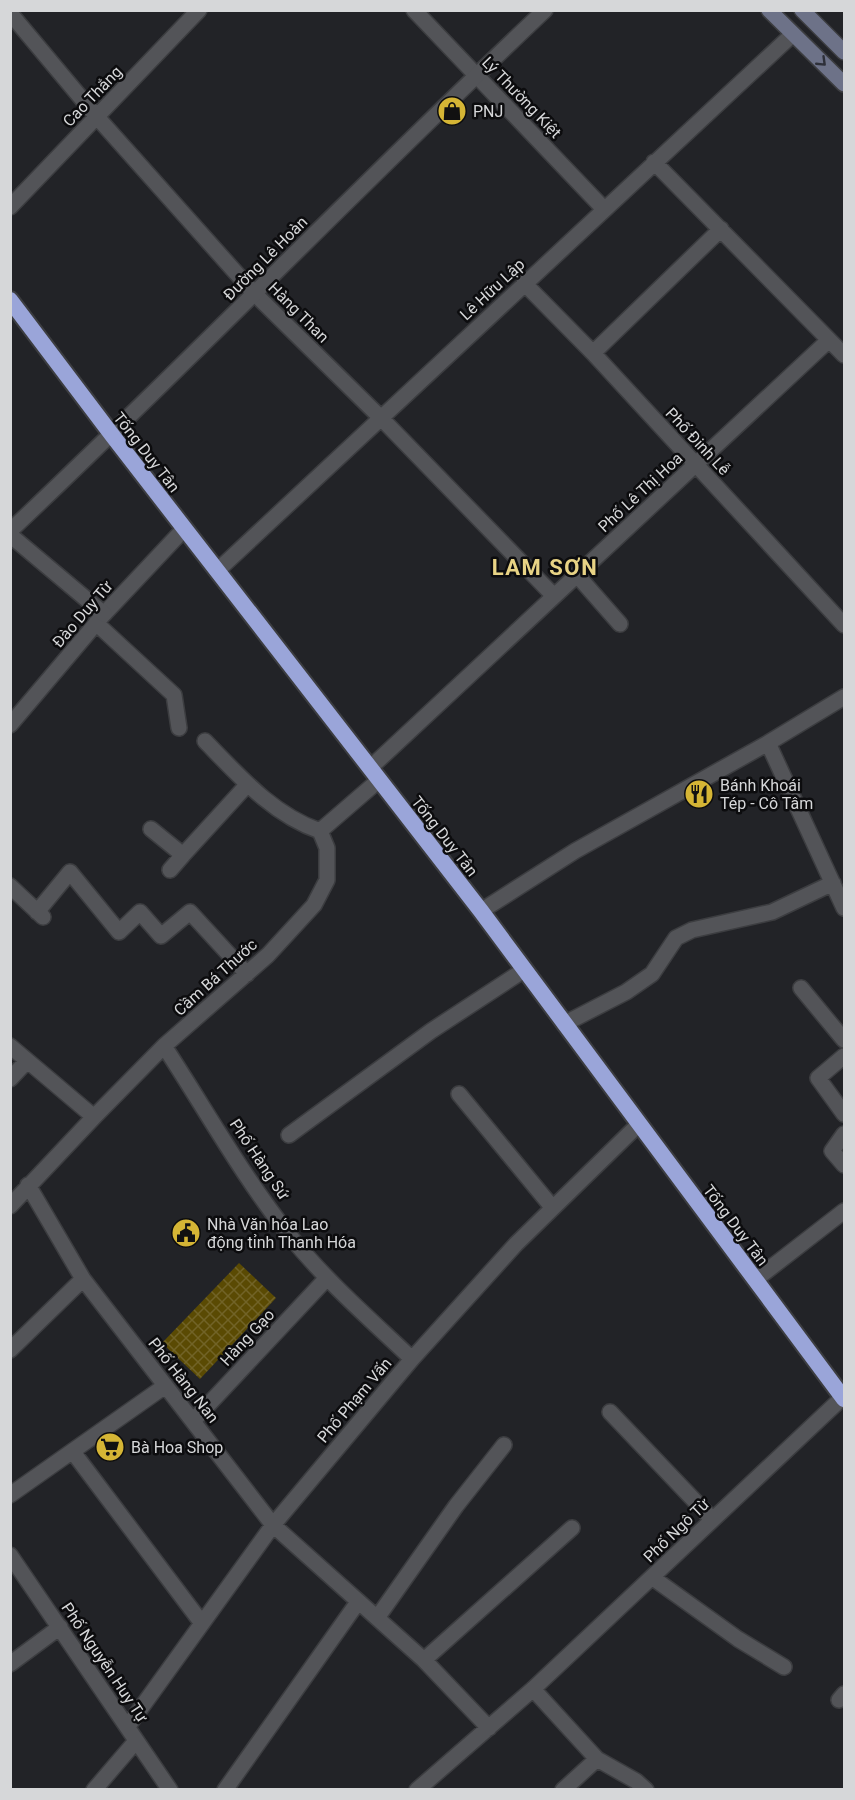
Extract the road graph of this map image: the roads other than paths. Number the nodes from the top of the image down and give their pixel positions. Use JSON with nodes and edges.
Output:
{"nodes":[{"id":1,"x":199,"y":10,"type":"edge"},
{"id":2,"x":414,"y":10,"type":"edge"},
{"id":3,"x":545,"y":10,"type":"edge"},
{"id":4,"x":769,"y":10,"type":"edge"},
{"id":5,"x":802,"y":10,"type":"edge"},
{"id":6,"x":10,"y":13,"type":"edge"},
{"id":7,"x":793,"y":34,"type":"junction"},
{"id":8,"x":844,"y":52,"type":"edge"},
{"id":9,"x":477,"y":75,"type":"junction"},
{"id":10,"x":844,"y":84,"type":"edge"},
{"id":11,"x":98,"y":117,"type":"junction"},
{"id":12,"x":654,"y":162,"type":"junction"},
{"id":13,"x":10,"y":207,"type":"edge"},
{"id":14,"x":604,"y":209,"type":"junction"},
{"id":15,"x":721,"y":229,"type":"junction"},
{"id":16,"x":524,"y":283,"type":"junction"},
{"id":17,"x":254,"y":293,"type":"junction"},
{"id":18,"x":10,"y":300,"type":"edge"},
{"id":19,"x":829,"y":340,"type":"junction"},
{"id":20,"x":593,"y":353,"type":"junction"},
{"id":21,"x":844,"y":355,"type":"edge"},
{"id":22,"x":381,"y":417,"type":"junction"},
{"id":23,"x":112,"y":435,"type":"junction"},
{"id":24,"x":695,"y":464,"type":"junction"},
{"id":25,"x":184,"y":529,"type":"junction"},
{"id":26,"x":10,"y":533,"type":"edge"},
{"id":27,"x":217,"y":571,"type":"junction"},
{"id":28,"x":577,"y":575,"type":"junction"},
{"id":29,"x":554,"y":596,"type":"junction"},
{"id":30,"x":100,"y":619,"type":"junction"},
{"id":31,"x":620,"y":624,"type":"dead end"},
{"id":32,"x":844,"y":625,"type":"edge"},
{"id":33,"x":844,"y":697,"type":"edge"},
{"id":34,"x":10,"y":725,"type":"edge"},
{"id":35,"x":178,"y":728,"type":"dead end"},
{"id":36,"x":205,"y":741,"type":"dead end"},
{"id":37,"x":768,"y":743,"type":"junction"},
{"id":38,"x":374,"y":774,"type":"junction"},
{"id":39,"x":247,"y":785,"type":"junction"},
{"id":40,"x":152,"y":829,"type":"dead end"},
{"id":41,"x":320,"y":831,"type":"junction"},
{"id":42,"x":183,"y":855,"type":"junction"},
{"id":43,"x":170,"y":870,"type":"dead end"},
{"id":44,"x":833,"y":883,"type":"junction"},
{"id":45,"x":10,"y":886,"type":"edge"},
{"id":46,"x":844,"y":908,"type":"edge"},
{"id":47,"x":481,"y":911,"type":"junction"},
{"id":48,"x":524,"y":970,"type":"junction"},
{"id":49,"x":247,"y":974,"type":"junction"},
{"id":50,"x":801,"y":987,"type":"dead end"},
{"id":51,"x":564,"y":1024,"type":"junction"},
{"id":52,"x":844,"y":1040,"type":"edge"},
{"id":53,"x":10,"y":1046,"type":"edge"},
{"id":54,"x":164,"y":1046,"type":"junction"},
{"id":55,"x":844,"y":1056,"type":"edge"},
{"id":56,"x":27,"y":1061,"type":"junction"},
{"id":57,"x":10,"y":1079,"type":"edge"},
{"id":58,"x":459,"y":1094,"type":"dead end"},
{"id":59,"x":844,"y":1114,"type":"edge"},
{"id":60,"x":94,"y":1117,"type":"junction"},
{"id":61,"x":639,"y":1124,"type":"junction"},
{"id":62,"x":844,"y":1134,"type":"edge"},
{"id":63,"x":289,"y":1135,"type":"dead end"},
{"id":64,"x":844,"y":1165,"type":"edge"},
{"id":65,"x":28,"y":1185,"type":"junction"},
{"id":66,"x":10,"y":1206,"type":"edge"},
{"id":67,"x":552,"y":1207,"type":"junction"},
{"id":68,"x":844,"y":1210,"type":"edge"},
{"id":69,"x":327,"y":1278,"type":"junction"},
{"id":70,"x":83,"y":1279,"type":"junction"},
{"id":71,"x":755,"y":1280,"type":"junction"},
{"id":72,"x":10,"y":1350,"type":"edge"},
{"id":73,"x":412,"y":1359,"type":"junction"},
{"id":74,"x":165,"y":1386,"type":"junction"},
{"id":75,"x":843,"y":1393,"type":"edge"},
{"id":76,"x":610,"y":1412,"type":"dead end"},
{"id":77,"x":194,"y":1420,"type":"junction"},
{"id":78,"x":504,"y":1445,"type":"dead end"},
{"id":79,"x":73,"y":1452,"type":"junction"},
{"id":80,"x":10,"y":1495,"type":"edge"},
{"id":81,"x":712,"y":1520,"type":"junction"},
{"id":82,"x":273,"y":1525,"type":"junction"},
{"id":83,"x":572,"y":1528,"type":"dead end"},
{"id":84,"x":10,"y":1555,"type":"edge"},
{"id":85,"x":652,"y":1578,"type":"junction"},
{"id":86,"x":358,"y":1602,"type":"junction"},
{"id":87,"x":377,"y":1618,"type":"junction"},
{"id":88,"x":201,"y":1622,"type":"junction"},
{"id":89,"x":60,"y":1627,"type":"junction"},
{"id":90,"x":424,"y":1660,"type":"junction"},
{"id":91,"x":10,"y":1664,"type":"edge"},
{"id":92,"x":784,"y":1667,"type":"dead end"},
{"id":93,"x":533,"y":1689,"type":"junction"},
{"id":94,"x":128,"y":1726,"type":"junction"},
{"id":95,"x":489,"y":1728,"type":"junction"},
{"id":96,"x":136,"y":1741,"type":"junction"},
{"id":97,"x":597,"y":1759,"type":"junction"},
{"id":98,"x":638,"y":1787,"type":"edge"},
{"id":99,"x":94,"y":1790,"type":"edge"},
{"id":100,"x":170,"y":1790,"type":"edge"},
{"id":101,"x":225,"y":1790,"type":"edge"},
{"id":102,"x":417,"y":1790,"type":"edge"},
{"id":103,"x":562,"y":1790,"type":"edge"}],
"edges":[{"from":1,"to":11,"type":"street","name":"Cao Thắng"},
{"from":2,"to":9,"type":"street","name":"Lý Thường Kiệt"},
{"from":3,"to":9,"type":"street","name":"Đường Lê Hoàn"},
{"from":4,"to":7,"type":"main road"},
{"from":5,"to":8,"type":"main road"},
{"from":6,"to":11,"type":"street","name":"Hàng Than"},
{"from":7,"to":10,"type":"main road","one_way":true},
{"from":7,"to":12,"type":"street","name":"Lê Hữu Lập"},
{"from":9,"to":14,"type":"street","name":"Lý Thường Kiệt"},
{"from":9,"to":17,"type":"street","name":"Đường Lê Hoàn"},
{"from":11,"to":13,"type":"street","name":"Cao Thắng"},
{"from":11,"to":17,"type":"street","name":"Hàng Than"},
{"from":12,"to":14,"type":"street","name":"Lê Hữu Lập"},
{"from":12,"to":15,"type":"street"},
{"from":14,"to":16,"type":"street","name":"Lê Hữu Lập"},
{"from":15,"to":19,"type":"street"},
{"from":15,"to":20,"type":"street"},
{"from":16,"to":20,"type":"street","name":"Phố Đinh Lễ"},
{"from":16,"to":22,"type":"street","name":"Lê Hữu Lập"},
{"from":17,"to":22,"type":"street","name":"Hàng Than"},
{"from":17,"to":23,"type":"street","name":"Đường Lê Hoàn"},
{"from":18,"to":23,"type":"highway","name":"Tống Duy Tân"},
{"from":19,"to":21,"type":"street"},
{"from":19,"to":24,"type":"street","name":"Phố Lê Thị Hoa"},
{"from":20,"to":24,"type":"street","name":"Phố Đinh Lễ"},
{"from":22,"to":27,"type":"street","name":"Lê Hữu Lập"},
{"from":22,"to":29,"type":"street","name":"Hàng Than"},
{"from":23,"to":25,"type":"highway","name":"Tống Duy Tân"},
{"from":23,"to":26,"type":"street","name":"Đường Lê Hoàn"},
{"from":24,"to":28,"type":"street","name":"Phố Lê Thị Hoa"},
{"from":24,"to":32,"type":"street","name":"Phố Đinh Lễ"},
{"from":25,"to":27,"type":"highway","name":"Tống Duy Tân"},
{"from":25,"to":30,"type":"street","name":"Đào Duy Từ"},
{"from":26,"to":30,"type":"street"},
{"from":27,"to":38,"type":"highway","name":"Tống Duy Tân"},
{"from":28,"to":29,"type":"street","name":"Phố Lê Thị Hoa"},
{"from":28,"to":31,"type":"street"},
{"from":29,"to":38,"type":"street","name":"Phố Lê Thị Hoa"},
{"from":30,"to":34,"type":"street","name":"Đào Duy Từ"},
{"from":30,"to":35,"type":"street"},
{"from":33,"to":37,"type":"street"},
{"from":36,"to":39,"type":"street"},
{"from":37,"to":44,"type":"street"},
{"from":37,"to":47,"type":"street"},
{"from":38,"to":41,"type":"street"},
{"from":38,"to":47,"type":"highway","name":"Tống Duy Tân"},
{"from":39,"to":41,"type":"street"},
{"from":39,"to":42,"type":"street"},
{"from":40,"to":42,"type":"street"},
{"from":41,"to":49,"type":"street","name":"Cầm Bá Thước"},
{"from":42,"to":43,"type":"street"},
{"from":44,"to":46,"type":"street"},
{"from":44,"to":51,"type":"street"},
{"from":45,"to":49,"type":"street"},
{"from":47,"to":48,"type":"highway","name":"Tống Duy Tân"},
{"from":48,"to":51,"type":"highway","name":"Tống Duy Tân"},
{"from":48,"to":63,"type":"street"},
{"from":49,"to":54,"type":"street","name":"Cầm Bá Thước"},
{"from":50,"to":52,"type":"street"},
{"from":51,"to":61,"type":"highway","name":"Tống Duy Tân"},
{"from":53,"to":56,"type":"street"},
{"from":54,"to":60,"type":"street","name":"Cầm Bá Thước"},
{"from":54,"to":69,"type":"street","name":"Phố Hàng Sứ"},
{"from":55,"to":59,"type":"street"},
{"from":56,"to":57,"type":"street"},
{"from":56,"to":60,"type":"street"},
{"from":58,"to":67,"type":"street"},
{"from":60,"to":65,"type":"street","name":"Cầm Bá Thước"},
{"from":61,"to":67,"type":"street","name":"Phố Phạm Vấn"},
{"from":61,"to":71,"type":"highway","name":"Tống Duy Tân"},
{"from":62,"to":64,"type":"street"},
{"from":65,"to":66,"type":"street","name":"Cầm Bá Thước"},
{"from":65,"to":70,"type":"street","name":"Phố Hàng Nan"},
{"from":67,"to":73,"type":"street","name":"Phố Phạm Vấn"},
{"from":68,"to":71,"type":"street"},
{"from":69,"to":73,"type":"street","name":"Phố Hàng Sứ"},
{"from":69,"to":77,"type":"street","name":"Hàng Gạo"},
{"from":70,"to":72,"type":"street"},
{"from":70,"to":74,"type":"street","name":"Phố Hàng Nan"},
{"from":71,"to":75,"type":"highway","name":"Tống Duy Tân"},
{"from":73,"to":82,"type":"street","name":"Phố Phạm Vấn"},
{"from":74,"to":77,"type":"street","name":"Phố Hàng Nan"},
{"from":74,"to":79,"type":"street"},
{"from":75,"to":81,"type":"street","name":"Phố Ngô Từ"},
{"from":76,"to":81,"type":"street"},
{"from":77,"to":82,"type":"street","name":"Phố Hàng Nan"},
{"from":78,"to":87,"type":"street"},
{"from":79,"to":80,"type":"street"},
{"from":79,"to":88,"type":"street"},
{"from":81,"to":85,"type":"street","name":"Phố Ngô Từ"},
{"from":82,"to":86,"type":"street","name":"Phố Hàng Nan"},
{"from":82,"to":88,"type":"street","name":"Phố Phạm Vấn"},
{"from":83,"to":90,"type":"street"},
{"from":84,"to":89,"type":"street","name":"Phố Nguyễn Huy Tự"},
{"from":85,"to":92,"type":"street"},
{"from":85,"to":93,"type":"street","name":"Phố Ngô Từ"},
{"from":86,"to":87,"type":"street","name":"Phố Hàng Nan"},
{"from":86,"to":101,"type":"street"},
{"from":87,"to":90,"type":"street","name":"Phố Hàng Nan"},
{"from":88,"to":94,"type":"street","name":"Phố Phạm Vấn"},
{"from":89,"to":91,"type":"street"},
{"from":89,"to":94,"type":"street","name":"Phố Nguyễn Huy Tự"},
{"from":90,"to":95,"type":"street","name":"Phố Hàng Nan"},
{"from":93,"to":95,"type":"street","name":"Phố Ngô Từ"},
{"from":93,"to":97,"type":"street"},
{"from":94,"to":96,"type":"street","name":"Phố Nguyễn Huy Tự"},
{"from":95,"to":102,"type":"street","name":"Phố Ngô Từ"},
{"from":96,"to":99,"type":"street"},
{"from":96,"to":100,"type":"street","name":"Phố Nguyễn Huy Tự"},
{"from":97,"to":98,"type":"street"},
{"from":97,"to":103,"type":"street"}]}
